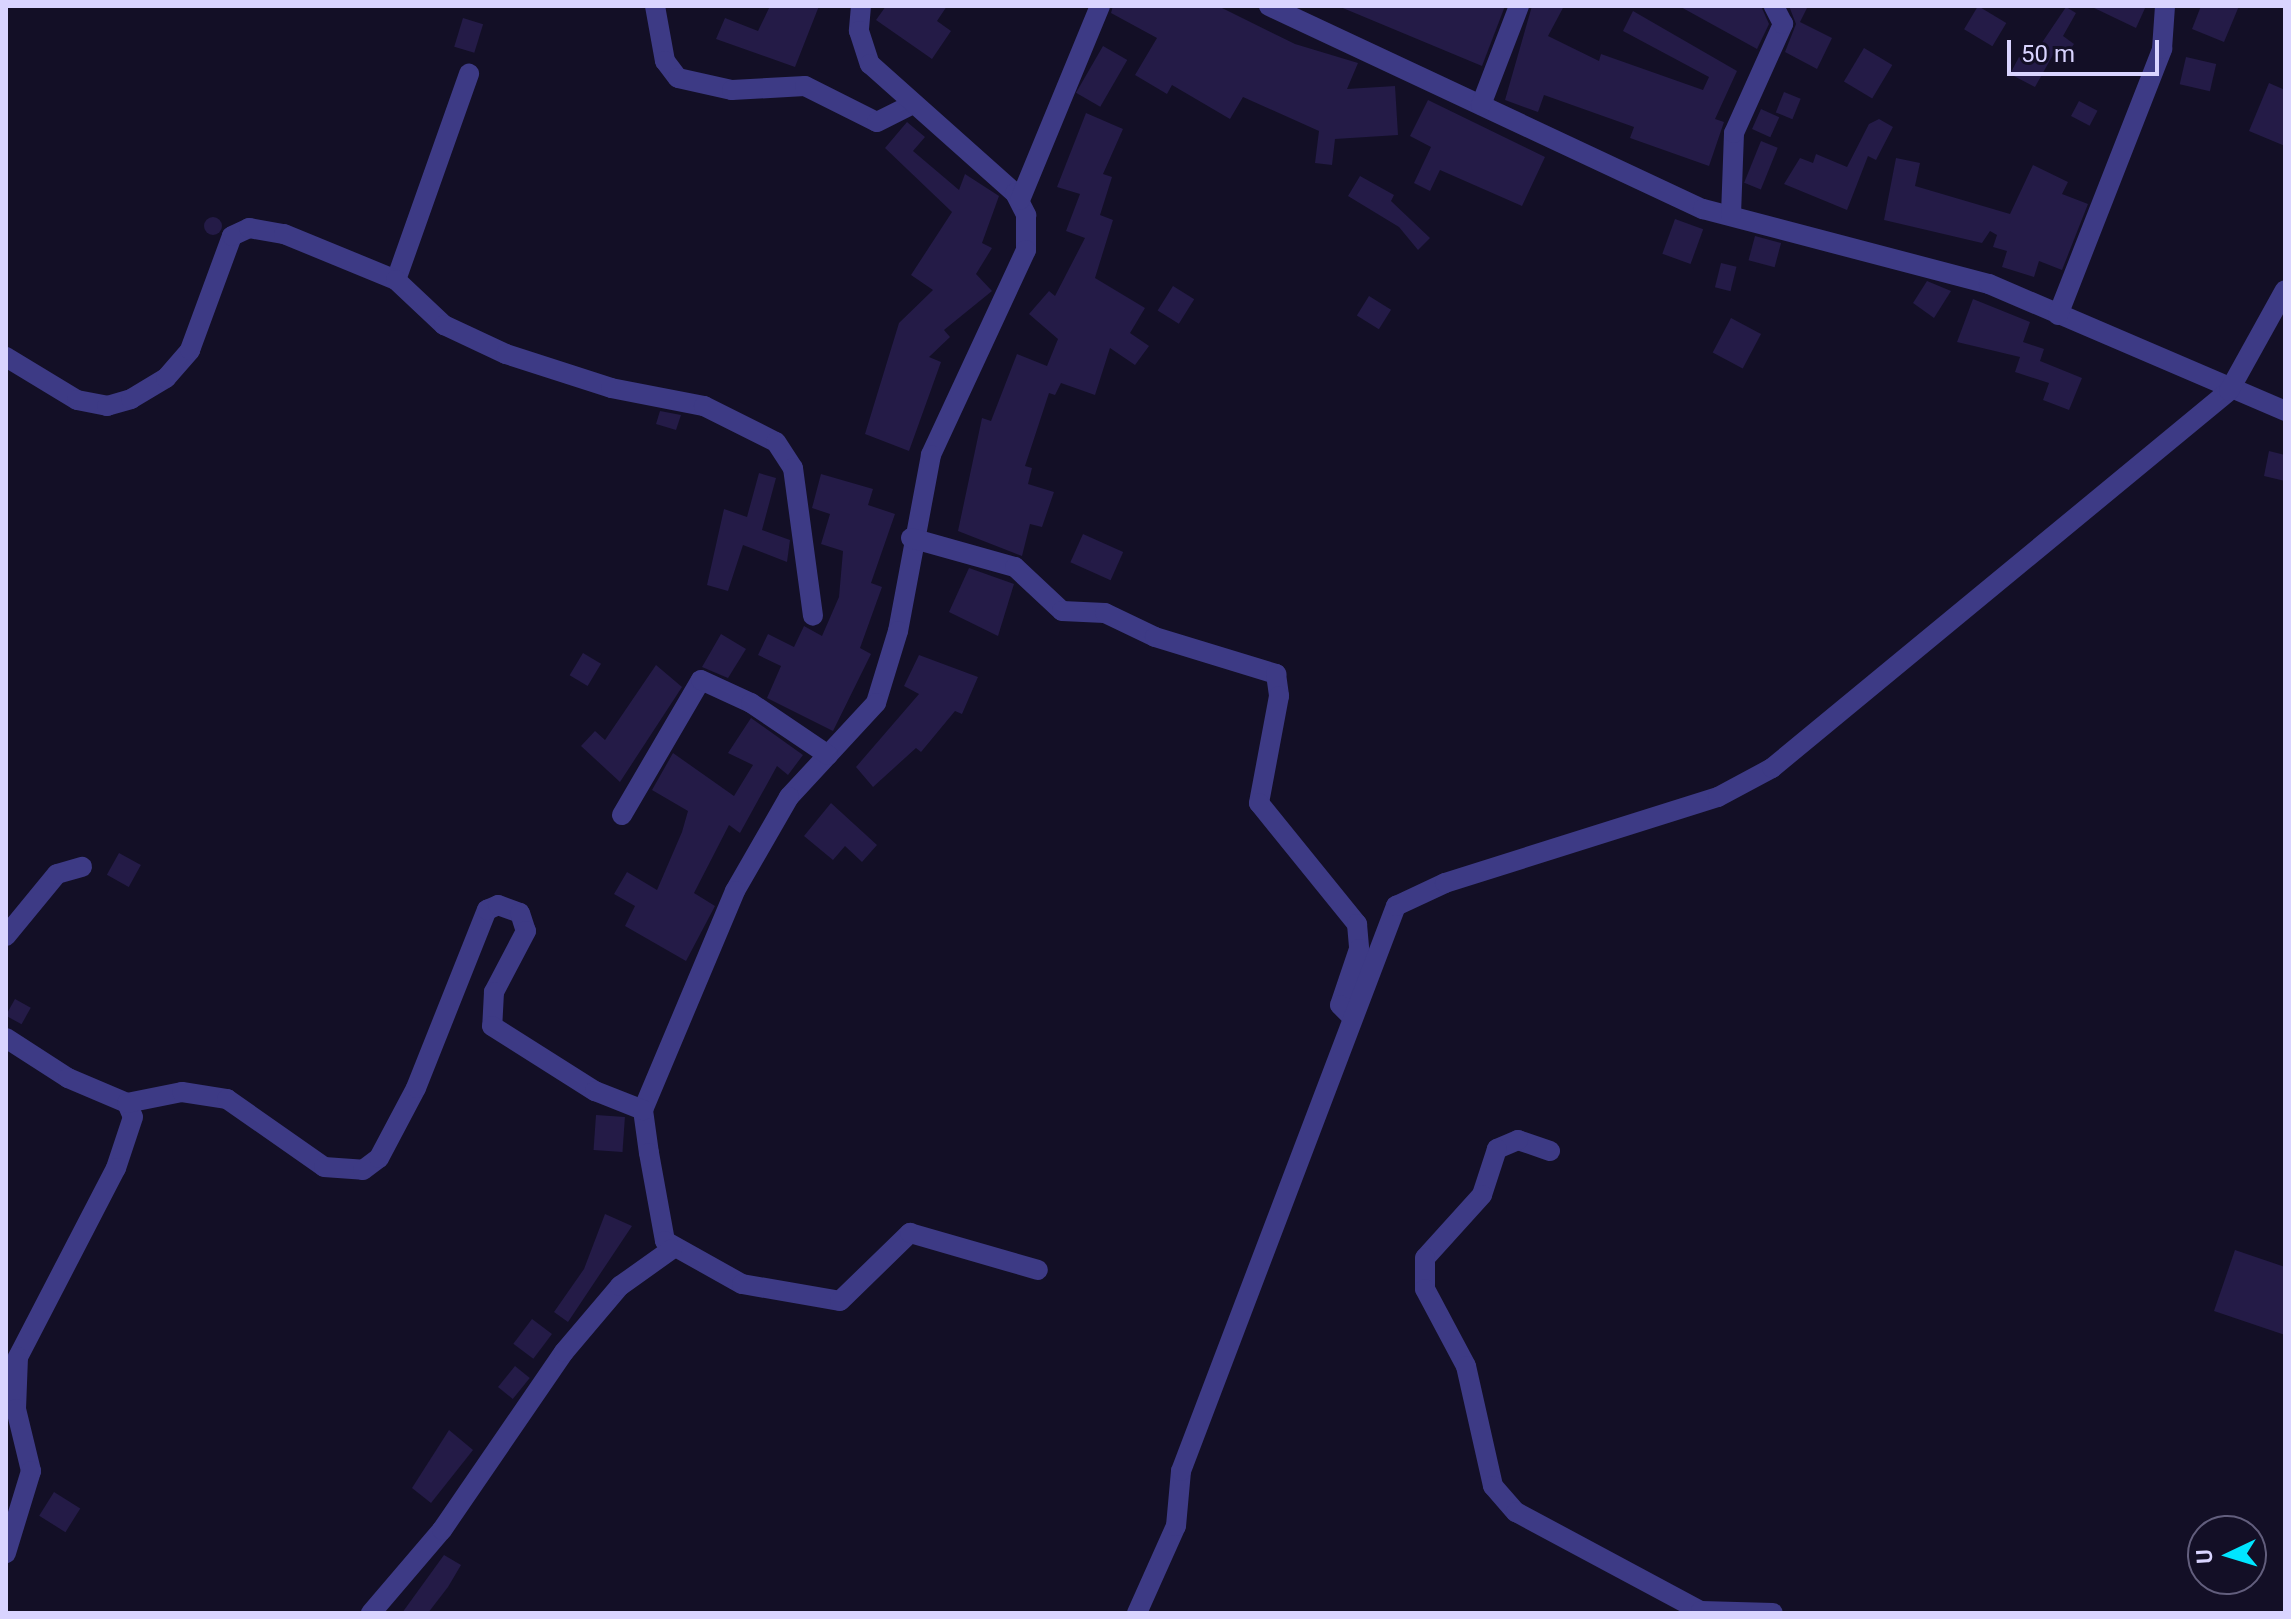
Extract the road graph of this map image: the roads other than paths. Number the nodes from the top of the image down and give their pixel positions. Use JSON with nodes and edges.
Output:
{"nodes":[{"id":1,"x":655,"y":6,"type":"edge"},
{"id":2,"x":861,"y":6,"type":"edge"},
{"id":3,"x":1100,"y":6,"type":"edge"},
{"id":4,"x":1269,"y":6,"type":"edge"},
{"id":5,"x":1519,"y":6,"type":"edge"},
{"id":6,"x":1774,"y":6,"type":"edge"},
{"id":7,"x":2165,"y":6,"type":"edge"},
{"id":8,"x":1302,"y":14,"type":"edge"},
{"id":9,"x":469,"y":74,"type":"dead end"},
{"id":10,"x":913,"y":104,"type":"junction"},
{"id":11,"x":1481,"y":105,"type":"junction"},
{"id":12,"x":1020,"y":200,"type":"junction"},
{"id":13,"x":1731,"y":215,"type":"junction"},
{"id":14,"x":396,"y":280,"type":"junction"},
{"id":15,"x":2285,"y":290,"type":"edge"},
{"id":16,"x":2058,"y":315,"type":"junction"},
{"id":17,"x":6,"y":357,"type":"edge"},
{"id":18,"x":2229,"y":391,"type":"junction"},
{"id":19,"x":2285,"y":411,"type":"edge"},
{"id":20,"x":911,"y":538,"type":"junction"},
{"id":21,"x":813,"y":616,"type":"dead end"},
{"id":22,"x":828,"y":755,"type":"junction"},
{"id":23,"x":622,"y":815,"type":"dead end"},
{"id":24,"x":82,"y":867,"type":"dead end"},
{"id":25,"x":6,"y":936,"type":"edge"},
{"id":26,"x":1352,"y":1017,"type":"junction"},
{"id":27,"x":6,"y":1038,"type":"edge"},
{"id":28,"x":127,"y":1103,"type":"junction"},
{"id":29,"x":643,"y":1110,"type":"junction"},
{"id":30,"x":1550,"y":1151,"type":"dead end"},
{"id":31,"x":672,"y":1249,"type":"junction"},
{"id":32,"x":1038,"y":1270,"type":"dead end"},
{"id":33,"x":6,"y":1553,"type":"edge"},
{"id":34,"x":371,"y":1613,"type":"edge"},
{"id":35,"x":1137,"y":1613,"type":"edge"},
{"id":36,"x":1773,"y":1613,"type":"edge"}],
"edges":[{"from":1,"to":10,"type":"street"},
{"from":2,"to":10,"type":"street"},
{"from":3,"to":12,"type":"street"},
{"from":4,"to":8,"type":"street"},
{"from":5,"to":11,"type":"street"},
{"from":6,"to":13,"type":"street"},
{"from":7,"to":16,"type":"street"},
{"from":8,"to":11,"type":"street"},
{"from":9,"to":14,"type":"street"},
{"from":10,"to":12,"type":"street"},
{"from":11,"to":13,"type":"street"},
{"from":12,"to":20,"type":"street"},
{"from":13,"to":16,"type":"street"},
{"from":14,"to":17,"type":"street"},
{"from":14,"to":21,"type":"street"},
{"from":15,"to":18,"type":"street"},
{"from":16,"to":18,"type":"street"},
{"from":18,"to":19,"type":"street"},
{"from":18,"to":26,"type":"street"},
{"from":20,"to":22,"type":"street"},
{"from":20,"to":26,"type":"street"},
{"from":22,"to":23,"type":"street"},
{"from":22,"to":29,"type":"street"},
{"from":24,"to":25,"type":"street"},
{"from":26,"to":35,"type":"street"},
{"from":27,"to":28,"type":"street"},
{"from":28,"to":29,"type":"street"},
{"from":28,"to":33,"type":"street"},
{"from":29,"to":31,"type":"street"},
{"from":30,"to":36,"type":"street"},
{"from":31,"to":32,"type":"street"},
{"from":31,"to":34,"type":"street"}]}
